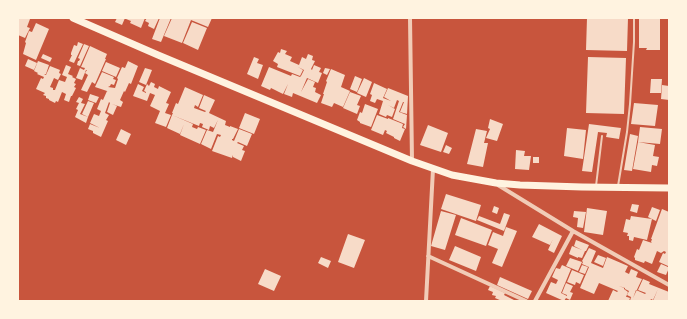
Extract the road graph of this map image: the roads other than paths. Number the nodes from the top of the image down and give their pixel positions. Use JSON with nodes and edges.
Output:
{"nodes":[{"id":1,"x":73,"y":18,"type":"edge"},
{"id":2,"x":410,"y":18,"type":"edge"},
{"id":3,"x":634,"y":18,"type":"edge"},
{"id":4,"x":602,"y":136,"type":"dead end"},
{"id":5,"x":412,"y":161,"type":"junction"},
{"id":6,"x":433,"y":169,"type":"junction"},
{"id":7,"x":496,"y":183,"type":"junction"},
{"id":8,"x":596,"y":187,"type":"junction"},
{"id":9,"x":618,"y":187,"type":"junction"},
{"id":10,"x":669,"y":188,"type":"edge"},
{"id":11,"x":572,"y":231,"type":"junction"},
{"id":12,"x":428,"y":256,"type":"junction"},
{"id":13,"x":669,"y":285,"type":"edge"},
{"id":14,"x":426,"y":301,"type":"edge"},
{"id":15,"x":526,"y":301,"type":"edge"},
{"id":16,"x":535,"y":301,"type":"edge"}],
"edges":[{"from":1,"to":5,"type":"highway"},
{"from":2,"to":5,"type":"street"},
{"from":3,"to":9,"type":"lane"},
{"from":4,"to":8,"type":"lane"},
{"from":5,"to":6,"type":"highway"},
{"from":6,"to":7,"type":"highway"},
{"from":6,"to":12,"type":"street"},
{"from":7,"to":8,"type":"highway"},
{"from":7,"to":11,"type":"street"},
{"from":8,"to":9,"type":"highway"},
{"from":9,"to":10,"type":"highway"},
{"from":11,"to":13,"type":"street"},
{"from":11,"to":16,"type":"street"},
{"from":12,"to":14,"type":"street"},
{"from":12,"to":15,"type":"street"}]}
